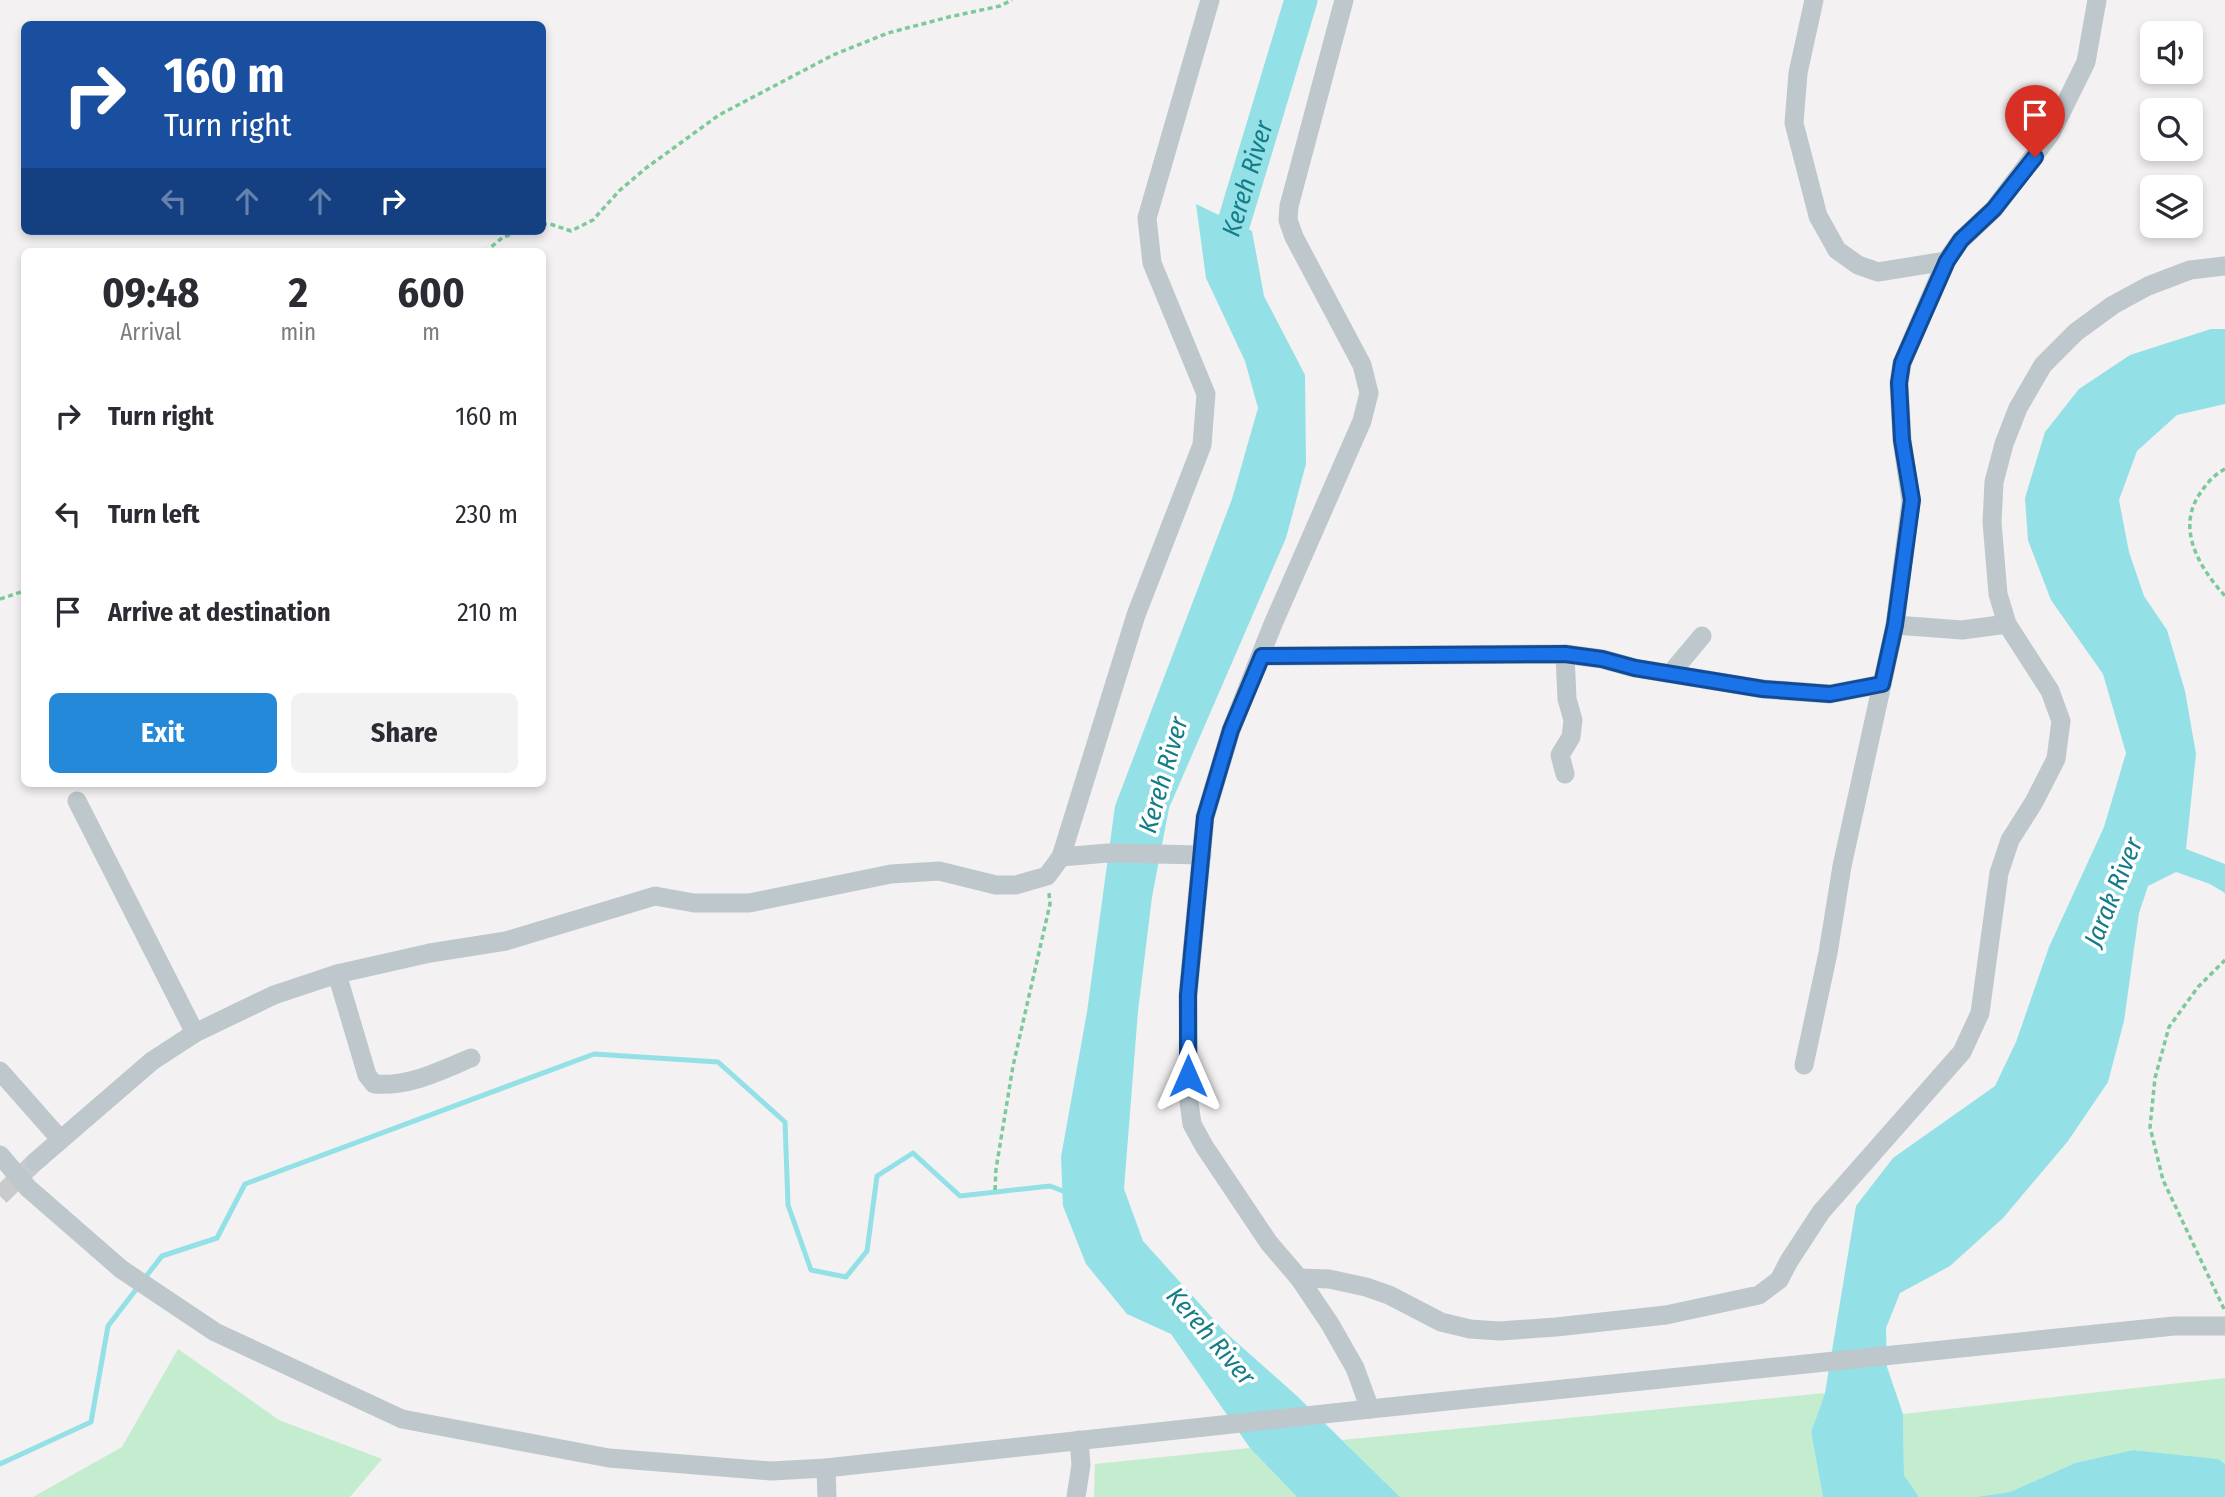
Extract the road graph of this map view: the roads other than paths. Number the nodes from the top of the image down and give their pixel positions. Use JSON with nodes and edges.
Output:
{"nodes":[{"id":1,"x":1210,"y":0,"type":"edge"},
{"id":2,"x":1344,"y":0,"type":"edge"},
{"id":3,"x":1814,"y":0,"type":"edge"},
{"id":4,"x":2097,"y":0,"type":"edge"},
{"id":5,"x":1947,"y":261,"type":"junction"},
{"id":6,"x":2225,"y":266,"type":"edge"},
{"id":7,"x":2007,"y":624,"type":"junction"},
{"id":8,"x":1895,"y":625,"type":"junction"},
{"id":9,"x":1702,"y":636,"type":"dead end"},
{"id":10,"x":1565,"y":654,"type":"junction"},
{"id":11,"x":1262,"y":656,"type":"junction"},
{"id":12,"x":1671,"y":673,"type":"junction"},
{"id":13,"x":1882,"y":684,"type":"junction"},
{"id":14,"x":1565,"y":774,"type":"dead end"},
{"id":15,"x":77,"y":801,"type":"dead end"},
{"id":16,"x":1195,"y":855,"type":"junction"},
{"id":17,"x":1061,"y":857,"type":"junction"},
{"id":18,"x":337,"y":974,"type":"junction"},
{"id":19,"x":195,"y":1033,"type":"junction"},
{"id":20,"x":471,"y":1058,"type":"dead end"},
{"id":21,"x":1804,"y":1065,"type":"dead end"},
{"id":22,"x":0,"y":1071,"type":"edge"},
{"id":23,"x":60,"y":1139,"type":"junction"},
{"id":24,"x":0,"y":1155,"type":"edge"},
{"id":25,"x":35,"y":1162,"type":"tunnel mouth"},
{"id":26,"x":1299,"y":1279,"type":"junction"},
{"id":27,"x":2225,"y":1326,"type":"edge"},
{"id":28,"x":1363,"y":1410,"type":"junction"},
{"id":29,"x":1079,"y":1440,"type":"junction"},
{"id":30,"x":826,"y":1468,"type":"junction"},
{"id":31,"x":827,"y":1497,"type":"edge"},
{"id":32,"x":1076,"y":1497,"type":"edge"}],
"edges":[{"from":1,"to":17,"type":"street"},
{"from":2,"to":11,"type":"street"},
{"from":3,"to":5,"type":"street"},
{"from":4,"to":5,"type":"street"},
{"from":5,"to":8,"type":"street"},
{"from":6,"to":7,"type":"street"},
{"from":7,"to":8,"type":"street"},
{"from":7,"to":26,"type":"street"},
{"from":8,"to":13,"type":"street"},
{"from":9,"to":12,"type":"street"},
{"from":10,"to":11,"type":"street"},
{"from":10,"to":12,"type":"street"},
{"from":10,"to":14,"type":"street"},
{"from":11,"to":16,"type":"street"},
{"from":12,"to":13,"type":"street"},
{"from":13,"to":21,"type":"street"},
{"from":15,"to":19,"type":"street"},
{"from":16,"to":17,"type":"street"},
{"from":16,"to":26,"type":"street"},
{"from":17,"to":18,"type":"street"},
{"from":18,"to":19,"type":"street"},
{"from":18,"to":20,"type":"street"},
{"from":19,"to":23,"type":"street"},
{"from":22,"to":23,"type":"street"},
{"from":23,"to":25,"type":"street"},
{"from":24,"to":30,"type":"street"},
{"from":26,"to":28,"type":"street"},
{"from":27,"to":28,"type":"street"},
{"from":28,"to":29,"type":"street"},
{"from":29,"to":30,"type":"street"},
{"from":29,"to":32,"type":"street"},
{"from":30,"to":31,"type":"street"}]}
